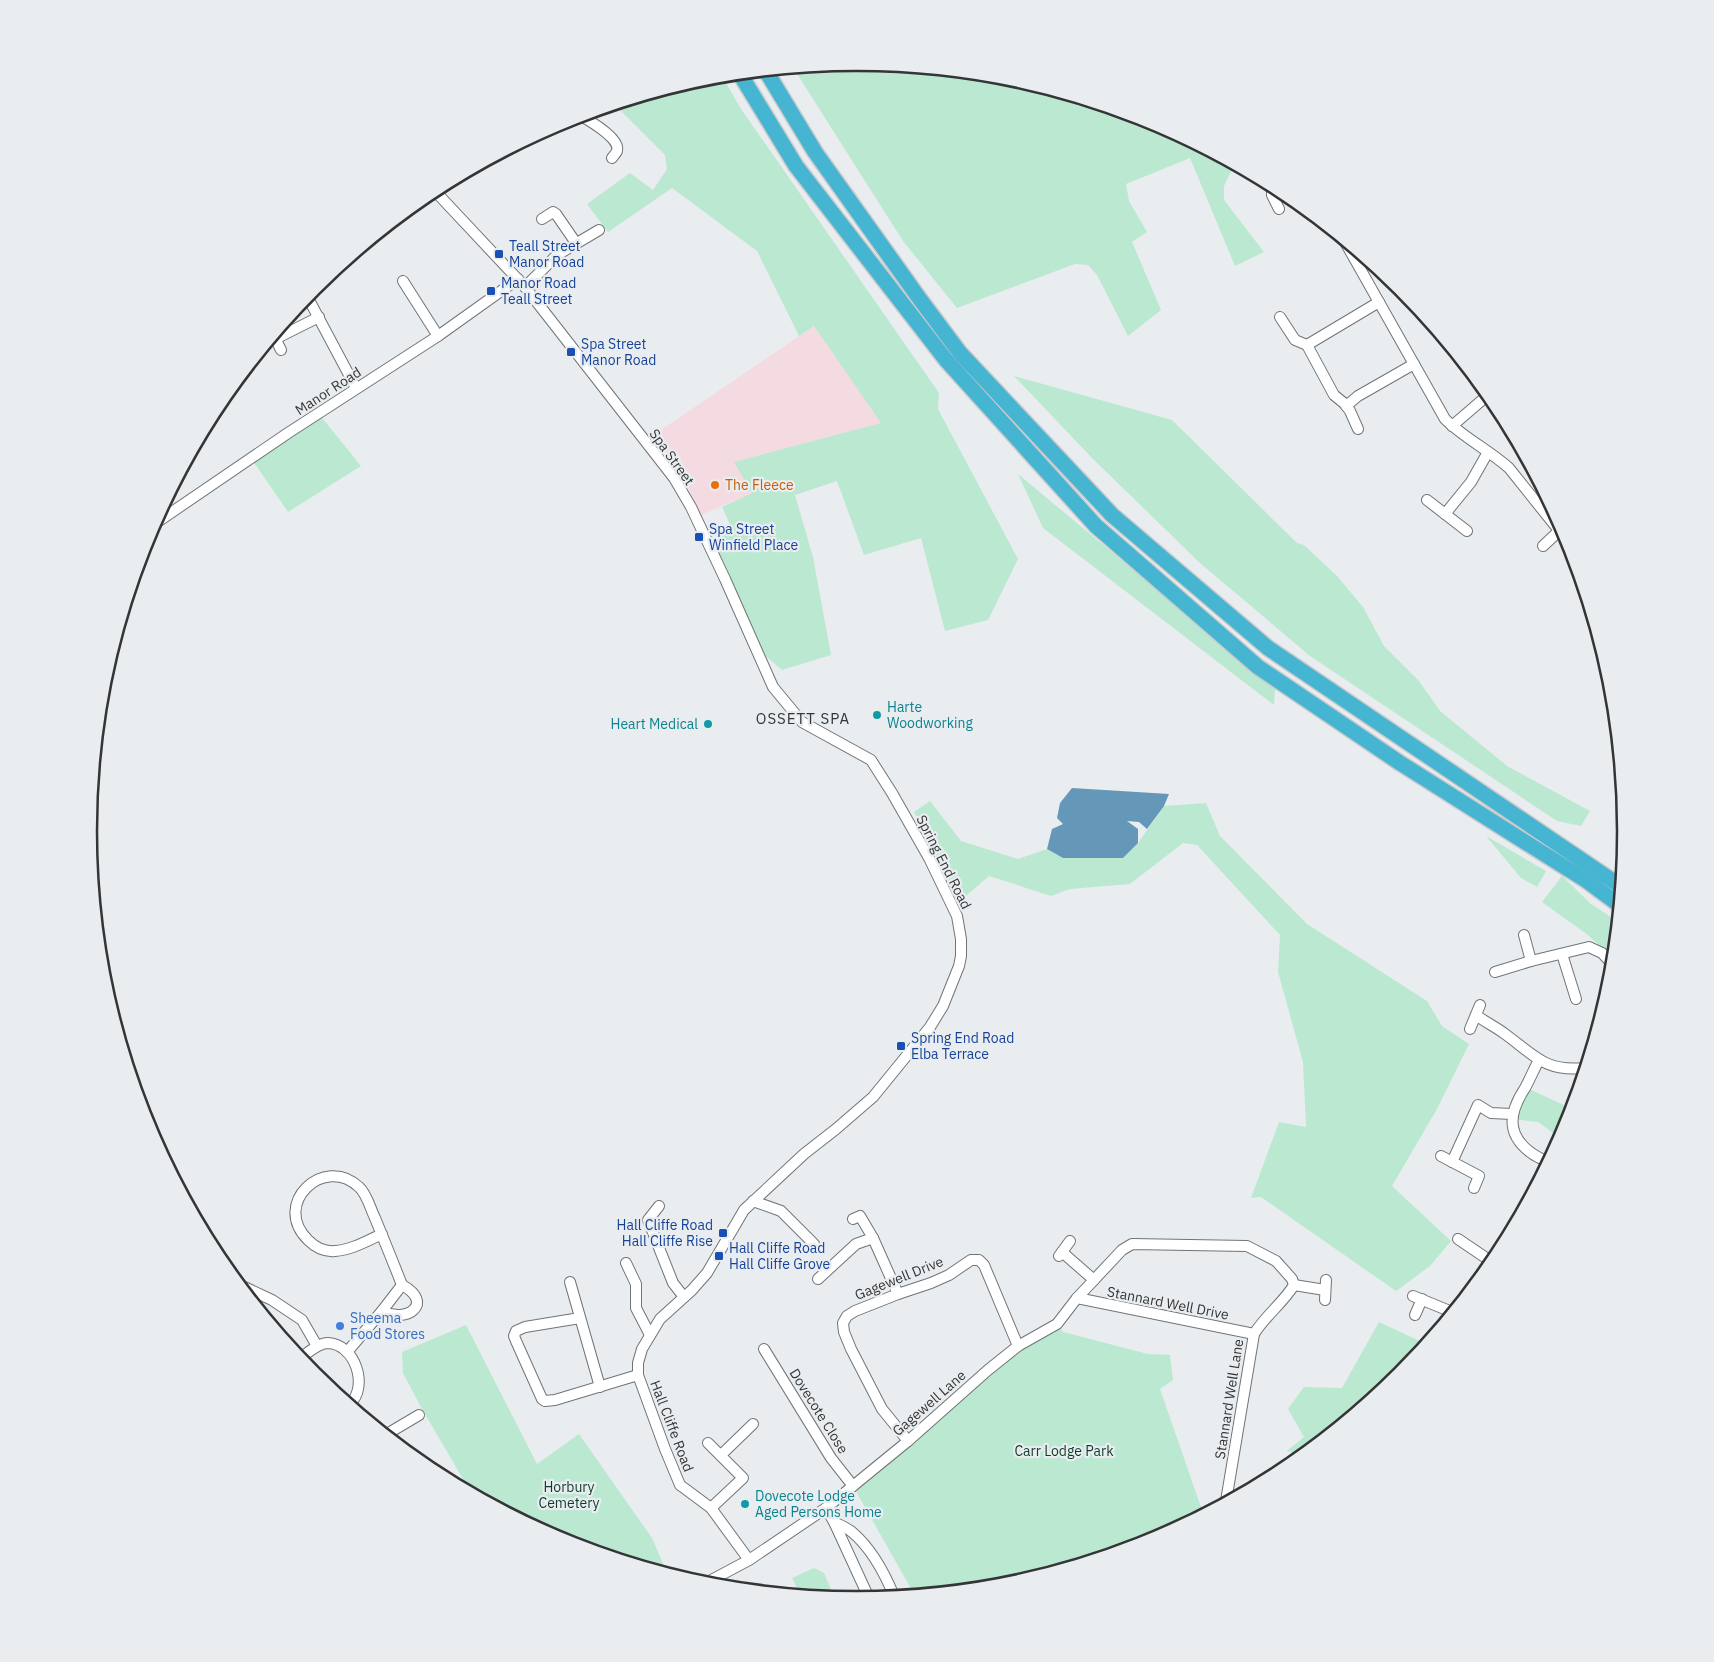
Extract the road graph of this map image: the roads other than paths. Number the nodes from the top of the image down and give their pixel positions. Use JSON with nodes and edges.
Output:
{"nodes":[{"id":1,"x":769,"y":77,"type":"edge"},
{"id":2,"x":744,"y":80,"type":"edge"},
{"id":3,"x":588,"y":121,"type":"edge"},
{"id":4,"x":612,"y":158,"type":"dead end"},
{"id":5,"x":1272,"y":195,"type":"edge"},
{"id":6,"x":440,"y":196,"type":"edge"},
{"id":7,"x":1279,"y":209,"type":"dead end"},
{"id":8,"x":542,"y":219,"type":"dead end"},
{"id":9,"x":599,"y":230,"type":"dead end"},
{"id":10,"x":576,"y":243,"type":"junction"},
{"id":11,"x":1350,"y":254,"type":"edge"},
{"id":12,"x":403,"y":281,"type":"dead end"},
{"id":13,"x":521,"y":283,"type":"junction"},
{"id":14,"x":1379,"y":302,"type":"junction"},
{"id":15,"x":311,"y":304,"type":"edge"},
{"id":16,"x":318,"y":317,"type":"junction"},
{"id":17,"x":1280,"y":317,"type":"dead end"},
{"id":18,"x":283,"y":334,"type":"edge"},
{"id":19,"x":438,"y":336,"type":"junction"},
{"id":20,"x":276,"y":342,"type":"edge"},
{"id":21,"x":1307,"y":345,"type":"junction"},
{"id":22,"x":281,"y":350,"type":"dead end"},
{"id":23,"x":1414,"y":364,"type":"junction"},
{"id":24,"x":356,"y":388,"type":"junction"},
{"id":25,"x":1482,"y":400,"type":"edge"},
{"id":26,"x":1346,"y":406,"type":"junction"},
{"id":27,"x":1452,"y":426,"type":"junction"},
{"id":28,"x":1358,"y":428,"type":"dead end"},
{"id":29,"x":1488,"y":452,"type":"junction"},
{"id":30,"x":1427,"y":500,"type":"dead end"},
{"id":31,"x":1445,"y":514,"type":"junction"},
{"id":32,"x":166,"y":516,"type":"edge"},
{"id":33,"x":1548,"y":516,"type":"edge"},
{"id":34,"x":1467,"y":531,"type":"dead end"},
{"id":35,"x":1556,"y":534,"type":"edge"},
{"id":36,"x":1543,"y":546,"type":"dead end"},
{"id":37,"x":802,"y":722,"type":"joint"},
{"id":38,"x":1615,"y":883,"type":"edge"},
{"id":39,"x":1613,"y":900,"type":"edge"},
{"id":40,"x":1524,"y":935,"type":"dead end"},
{"id":41,"x":1567,"y":952,"type":"junction"},
{"id":42,"x":1606,"y":956,"type":"edge"},
{"id":43,"x":1531,"y":961,"type":"junction"},
{"id":44,"x":1495,"y":972,"type":"dead end"},
{"id":45,"x":1576,"y":999,"type":"dead end"},
{"id":46,"x":1470,"y":1029,"type":"dead end"},
{"id":47,"x":1539,"y":1060,"type":"junction"},
{"id":48,"x":1578,"y":1068,"type":"edge"},
{"id":49,"x":872,"y":1097,"type":"joint"},
{"id":50,"x":1512,"y":1114,"type":"junction"},
{"id":51,"x":1441,"y":1156,"type":"dead end"},
{"id":52,"x":1542,"y":1159,"type":"edge"},
{"id":53,"x":1452,"y":1162,"type":"junction"},
{"id":54,"x":1474,"y":1188,"type":"dead end"},
{"id":55,"x":754,"y":1201,"type":"junction"},
{"id":56,"x":659,"y":1206,"type":"dead end"},
{"id":57,"x":853,"y":1220,"type":"dead end"},
{"id":58,"x":382,"y":1234,"type":"junction"},
{"id":59,"x":873,"y":1238,"type":"junction"},
{"id":60,"x":1458,"y":1239,"type":"dead end"},
{"id":61,"x":1070,"y":1241,"type":"dead end"},
{"id":62,"x":814,"y":1244,"type":"dead end"},
{"id":63,"x":1486,"y":1258,"type":"edge"},
{"id":64,"x":626,"y":1263,"type":"dead end"},
{"id":65,"x":818,"y":1279,"type":"dead end"},
{"id":66,"x":569,"y":1280,"type":"dead end"},
{"id":67,"x":1094,"y":1280,"type":"junction"},
{"id":68,"x":402,"y":1285,"type":"junction"},
{"id":69,"x":1294,"y":1286,"type":"junction"},
{"id":70,"x":251,"y":1290,"type":"edge"},
{"id":71,"x":1325,"y":1290,"type":"dead end"},
{"id":72,"x":898,"y":1294,"type":"junction"},
{"id":73,"x":684,"y":1297,"type":"junction"},
{"id":74,"x":1077,"y":1298,"type":"junction"},
{"id":75,"x":1447,"y":1310,"type":"edge"},
{"id":76,"x":382,"y":1311,"type":"junction"},
{"id":77,"x":1415,"y":1315,"type":"dead end"},
{"id":78,"x":580,"y":1318,"type":"junction"},
{"id":79,"x":1254,"y":1334,"type":"junction"},
{"id":80,"x":650,"y":1335,"type":"junction"},
{"id":81,"x":318,"y":1346,"type":"junction"},
{"id":82,"x":1018,"y":1346,"type":"junction"},
{"id":83,"x":764,"y":1349,"type":"dead end"},
{"id":84,"x":347,"y":1352,"type":"junction"},
{"id":85,"x":306,"y":1354,"type":"edge"},
{"id":86,"x":638,"y":1376,"type":"junction"},
{"id":87,"x":600,"y":1387,"type":"junction"},
{"id":88,"x":353,"y":1399,"type":"edge"},
{"id":89,"x":419,"y":1416,"type":"dead end"},
{"id":90,"x":406,"y":1423,"type":"junction"},
{"id":91,"x":753,"y":1424,"type":"dead end"},
{"id":92,"x":391,"y":1432,"type":"edge"},
{"id":93,"x":412,"y":1432,"type":"dead end"},
{"id":94,"x":908,"y":1441,"type":"junction"},
{"id":95,"x":708,"y":1443,"type":"dead end"},
{"id":96,"x":721,"y":1455,"type":"junction"},
{"id":97,"x":853,"y":1486,"type":"junction"},
{"id":98,"x":1227,"y":1494,"type":"edge"},
{"id":99,"x":711,"y":1508,"type":"junction"},
{"id":100,"x":826,"y":1508,"type":"junction"},
{"id":101,"x":834,"y":1522,"type":"junction"},
{"id":102,"x":749,"y":1560,"type":"junction"},
{"id":103,"x":717,"y":1577,"type":"edge"},
{"id":104,"x":891,"y":1590,"type":"edge"},
{"id":105,"x":866,"y":1591,"type":"edge"}],
"edges":[{"from":1,"to":38,"type":"highway"},
{"from":2,"to":39,"type":"highway"},
{"from":3,"to":4,"type":"street"},
{"from":5,"to":7,"type":"street"},
{"from":6,"to":13,"type":"street","name":"Spa Street"},
{"from":8,"to":10,"type":"street"},
{"from":9,"to":10,"type":"street","name":"Manor Road"},
{"from":10,"to":13,"type":"street","name":"Manor Road"},
{"from":11,"to":14,"type":"street"},
{"from":12,"to":19,"type":"street"},
{"from":13,"to":19,"type":"street","name":"Manor Road"},
{"from":13,"to":37,"type":"street","name":"Spa Street"},
{"from":14,"to":21,"type":"street"},
{"from":14,"to":23,"type":"street"},
{"from":15,"to":16,"type":"street"},
{"from":16,"to":18,"type":"street"},
{"from":16,"to":24,"type":"street"},
{"from":17,"to":21,"type":"street"},
{"from":19,"to":24,"type":"street","name":"Manor Road"},
{"from":20,"to":22,"type":"street"},
{"from":21,"to":26,"type":"street"},
{"from":23,"to":26,"type":"street"},
{"from":23,"to":27,"type":"street"},
{"from":24,"to":32,"type":"street","name":"Manor Road"},
{"from":25,"to":27,"type":"street"},
{"from":26,"to":28,"type":"street"},
{"from":27,"to":29,"type":"street"},
{"from":29,"to":31,"type":"street"},
{"from":29,"to":33,"type":"street"},
{"from":30,"to":31,"type":"street"},
{"from":31,"to":34,"type":"street"},
{"from":35,"to":36,"type":"street"},
{"from":37,"to":49,"type":"street","name":"Spring End Road"},
{"from":40,"to":43,"type":"street"},
{"from":41,"to":42,"type":"street"},
{"from":41,"to":43,"type":"street"},
{"from":41,"to":45,"type":"street"},
{"from":43,"to":44,"type":"street"},
{"from":46,"to":47,"type":"street"},
{"from":47,"to":48,"type":"street"},
{"from":47,"to":50,"type":"street"},
{"from":49,"to":55,"type":"street","name":"Hall Cliffe Road"},
{"from":50,"to":52,"type":"street"},
{"from":50,"to":53,"type":"street"},
{"from":51,"to":53,"type":"street"},
{"from":53,"to":54,"type":"street"},
{"from":55,"to":62,"type":"street"},
{"from":55,"to":73,"type":"street","name":"Hall Cliffe Road"},
{"from":56,"to":73,"type":"street"},
{"from":57,"to":59,"type":"street"},
{"from":58,"to":58,"type":"street"},
{"from":58,"to":68,"type":"street"},
{"from":59,"to":65,"type":"street"},
{"from":59,"to":72,"type":"street"},
{"from":60,"to":63,"type":"street"},
{"from":61,"to":67,"type":"street"},
{"from":64,"to":80,"type":"street"},
{"from":66,"to":78,"type":"street"},
{"from":67,"to":69,"type":"street"},
{"from":67,"to":74,"type":"street"},
{"from":68,"to":76,"type":"street"},
{"from":68,"to":76,"type":"street"},
{"from":69,"to":71,"type":"street"},
{"from":69,"to":79,"type":"street","name":"Stannard Well Lane"},
{"from":70,"to":81,"type":"street"},
{"from":72,"to":82,"type":"street","name":"Gagewell Drive"},
{"from":72,"to":94,"type":"street","name":"Gagewell Drive"},
{"from":73,"to":80,"type":"street","name":"Hall Cliffe Road"},
{"from":74,"to":79,"type":"street","name":"Stannard Well Drive"},
{"from":74,"to":82,"type":"street","name":"Gagewell Lane"},
{"from":75,"to":77,"type":"street"},
{"from":76,"to":84,"type":"street"},
{"from":78,"to":87,"type":"street"},
{"from":78,"to":87,"type":"street"},
{"from":79,"to":98,"type":"street","name":"Stannard Well Lane"},
{"from":80,"to":86,"type":"street","name":"Hall Cliffe Road"},
{"from":81,"to":84,"type":"street"},
{"from":81,"to":85,"type":"street"},
{"from":82,"to":94,"type":"street","name":"Gagewell Lane"},
{"from":83,"to":97,"type":"street","name":"Dovecote Close"},
{"from":84,"to":88,"type":"street"},
{"from":86,"to":87,"type":"street"},
{"from":86,"to":99,"type":"street","name":"Hall Cliffe Road"},
{"from":89,"to":90,"type":"street"},
{"from":90,"to":92,"type":"street"},
{"from":90,"to":93,"type":"street"},
{"from":91,"to":96,"type":"street"},
{"from":94,"to":97,"type":"street","name":"Gagewell Lane"},
{"from":95,"to":96,"type":"street"},
{"from":96,"to":99,"type":"street"},
{"from":97,"to":100,"type":"street","name":"Gagewell Lane"},
{"from":99,"to":102,"type":"street","name":"Hall Cliffe Road"},
{"from":100,"to":101,"type":"street"},
{"from":100,"to":102,"type":"street","name":"Gagewell Lane"},
{"from":101,"to":104,"type":"street"},
{"from":101,"to":105,"type":"street"},
{"from":102,"to":103,"type":"street","name":"Gagewell Lane"}]}
